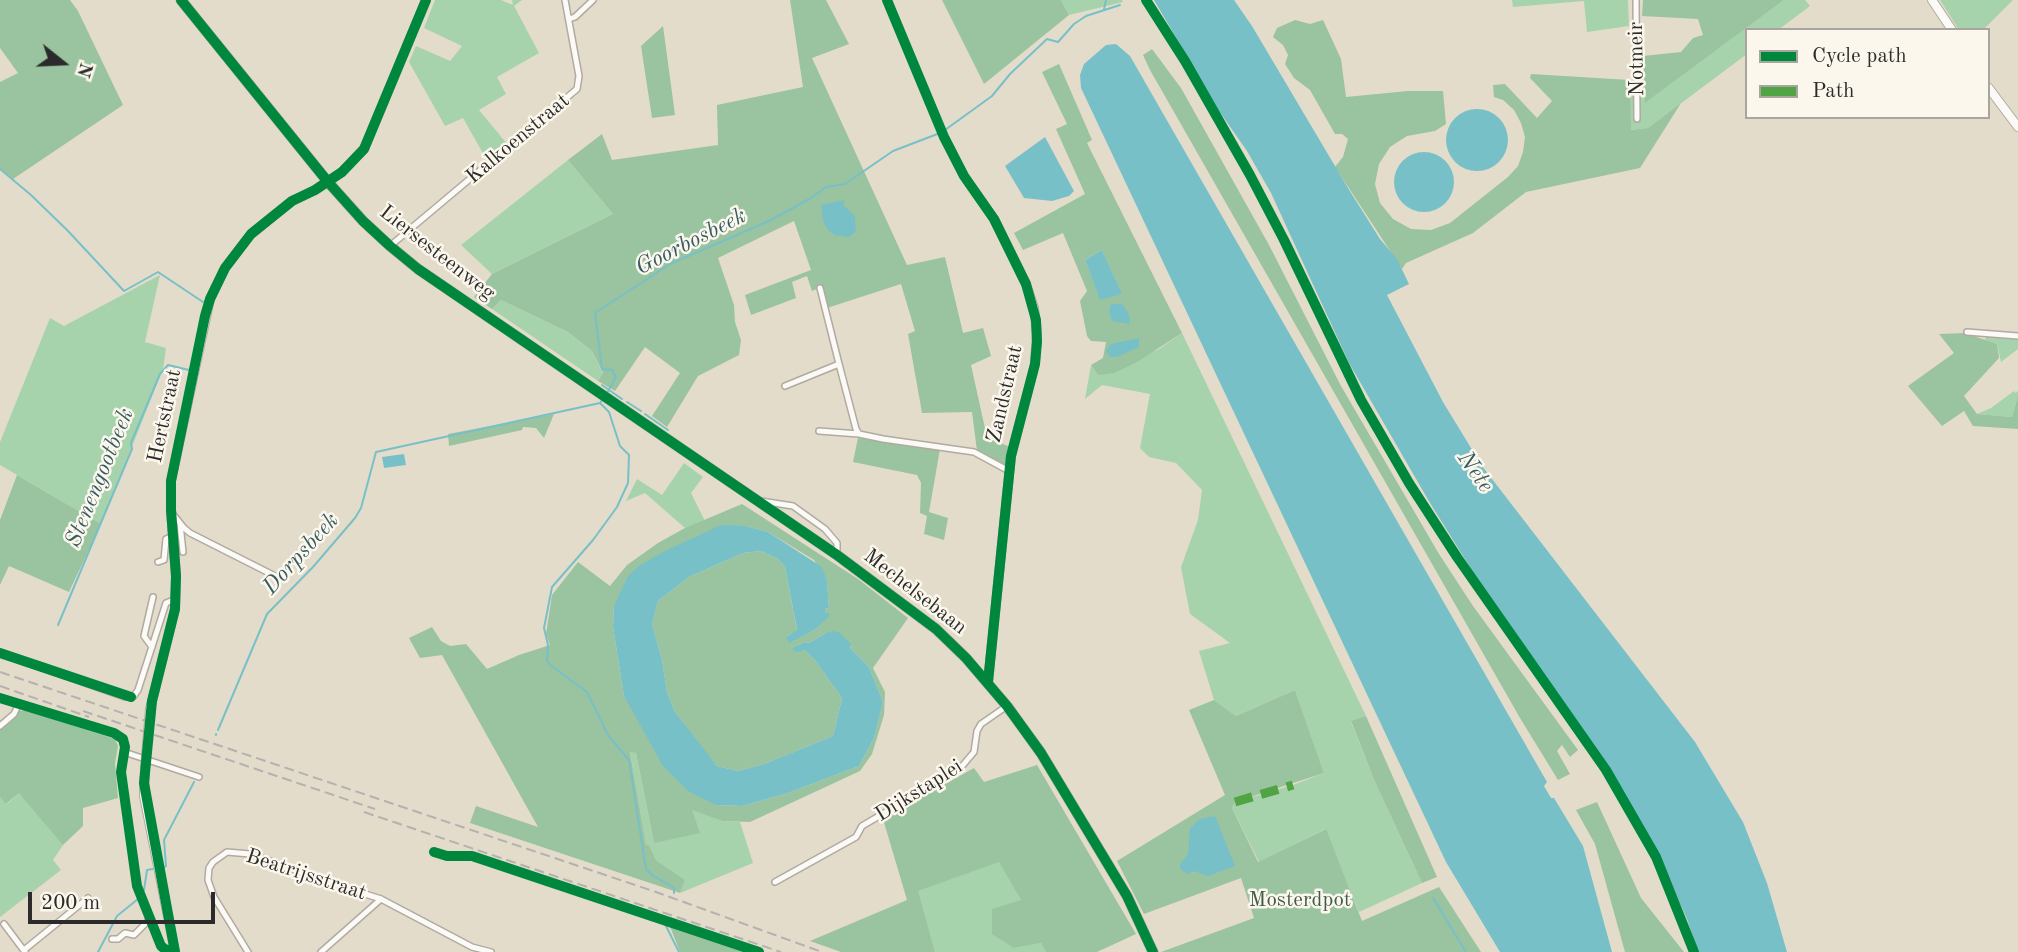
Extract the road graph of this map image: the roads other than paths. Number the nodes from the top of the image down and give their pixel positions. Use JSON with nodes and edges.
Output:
{"nodes":[{"id":1,"x":181,"y":0,"type":"edge"},
{"id":2,"x":426,"y":0,"type":"edge"},
{"id":3,"x":565,"y":0,"type":"edge"},
{"id":4,"x":593,"y":0,"type":"edge"},
{"id":5,"x":887,"y":0,"type":"edge"},
{"id":6,"x":1636,"y":0,"type":"edge"},
{"id":7,"x":1932,"y":0,"type":"edge"},
{"id":8,"x":569,"y":19,"type":"junction"},
{"id":9,"x":1951,"y":28,"type":"edge"},
{"id":10,"x":1990,"y":90,"type":"edge"},
{"id":11,"x":1637,"y":119,"type":"dead end"},
{"id":12,"x":2018,"y":127,"type":"edge"},
{"id":13,"x":944,"y":137,"type":"joint"},
{"id":14,"x":328,"y":181,"type":"junction"},
{"id":15,"x":390,"y":246,"type":"junction"},
{"id":16,"x":820,"y":288,"type":"dead end"},
{"id":17,"x":1967,"y":332,"type":"dead end"},
{"id":18,"x":2018,"y":336,"type":"edge"},
{"id":19,"x":839,"y":364,"type":"junction"},
{"id":20,"x":785,"y":386,"type":"dead end"},
{"id":21,"x":620,"y":408,"type":"joint"},
{"id":22,"x":819,"y":431,"type":"dead end"},
{"id":23,"x":859,"y":434,"type":"junction"},
{"id":24,"x":1009,"y":471,"type":"junction"},
{"id":25,"x":752,"y":499,"type":"junction"},
{"id":26,"x":171,"y":510,"type":"junction"},
{"id":27,"x":180,"y":524,"type":"junction"},
{"id":28,"x":173,"y":536,"type":"junction"},
{"id":29,"x":183,"y":552,"type":"dead end"},
{"id":30,"x":836,"y":555,"type":"junction"},
{"id":31,"x":158,"y":562,"type":"dead end"},
{"id":32,"x":279,"y":578,"type":"dead end"},
{"id":33,"x":153,"y":597,"type":"dead end"},
{"id":34,"x":176,"y":599,"type":"junction"},
{"id":35,"x":152,"y":647,"type":"junction"},
{"id":36,"x":0,"y":653,"type":"edge"},
{"id":37,"x":988,"y":682,"type":"junction"},
{"id":38,"x":0,"y":698,"type":"edge"},
{"id":39,"x":19,"y":703,"type":"junction"},
{"id":40,"x":1007,"y":706,"type":"junction"},
{"id":41,"x":0,"y":726,"type":"edge"},
{"id":42,"x":124,"y":752,"type":"junction"},
{"id":43,"x":199,"y":777,"type":"dead end"},
{"id":44,"x":775,"y":882,"type":"dead end"},
{"id":45,"x":88,"y":898,"type":"dead end"},
{"id":46,"x":381,"y":899,"type":"junction"},
{"id":47,"x":150,"y":919,"type":"junction"},
{"id":48,"x":4,"y":924,"type":"dead end"},
{"id":49,"x":112,"y":939,"type":"dead end"},
{"id":50,"x":24,"y":951,"type":"edge"},
{"id":51,"x":175,"y":951,"type":"edge"},
{"id":52,"x":248,"y":952,"type":"edge"},
{"id":53,"x":321,"y":952,"type":"edge"},
{"id":54,"x":491,"y":952,"type":"edge"},
{"id":55,"x":1153,"y":952,"type":"edge"}],
"edges":[{"from":1,"to":14,"type":"main road","name":"Liersesteenweg"},
{"from":2,"to":14,"type":"street","name":"Hertstraat"},
{"from":3,"to":8,"type":"street","name":"Kalkoenstraat"},
{"from":4,"to":8,"type":"street"},
{"from":5,"to":13,"type":"street"},
{"from":6,"to":11,"type":"street","name":"Notmeir"},
{"from":7,"to":9,"type":"street"},
{"from":8,"to":15,"type":"street","name":"Kalkoenstraat"},
{"from":10,"to":12,"type":"street"},
{"from":13,"to":24,"type":"street","name":"Zandstraat"},
{"from":14,"to":15,"type":"main road","name":"Liersesteenweg"},
{"from":14,"to":26,"type":"street","name":"Hertstraat"},
{"from":15,"to":21,"type":"main road","name":"Liersesteenweg"},
{"from":16,"to":19,"type":"street"},
{"from":17,"to":18,"type":"street"},
{"from":19,"to":20,"type":"street"},
{"from":19,"to":23,"type":"street"},
{"from":21,"to":25,"type":"main road","name":"Mechelsebaan"},
{"from":22,"to":23,"type":"street"},
{"from":23,"to":24,"type":"street"},
{"from":24,"to":37,"type":"street","name":"Zandstraat"},
{"from":25,"to":30,"type":"main road","name":"Mechelsebaan"},
{"from":25,"to":30,"type":"street","name":"Mechelsebaan"},
{"from":26,"to":27,"type":"street"},
{"from":26,"to":28,"type":"street","name":"Hertstraat"},
{"from":27,"to":29,"type":"street"},
{"from":27,"to":32,"type":"street"},
{"from":28,"to":31,"type":"street"},
{"from":28,"to":34,"type":"street","name":"Hertstraat"},
{"from":30,"to":37,"type":"main road","name":"Mechelsebaan"},
{"from":33,"to":35,"type":"street"},
{"from":34,"to":35,"type":"street"},
{"from":34,"to":51,"type":"street","name":"Hertstraat","bridge":true},
{"from":35,"to":36,"type":"street"},
{"from":37,"to":40,"type":"main road","name":"Mechelsebaan"},
{"from":38,"to":39,"type":"street"},
{"from":39,"to":41,"type":"street"},
{"from":39,"to":42,"type":"street"},
{"from":40,"to":44,"type":"street","name":"Dijkstaplei"},
{"from":40,"to":55,"type":"main road","name":"Mechelsebaan"},
{"from":42,"to":43,"type":"street"},
{"from":42,"to":47,"type":"street"},
{"from":45,"to":50,"type":"street"},
{"from":46,"to":52,"type":"street","name":"Beatrijsstraat"},
{"from":46,"to":53,"type":"street"},
{"from":46,"to":54,"type":"street","name":"Beatrijsstraat"},
{"from":47,"to":49,"type":"street"},
{"from":47,"to":51,"type":"street"},
{"from":48,"to":50,"type":"street"}]}
